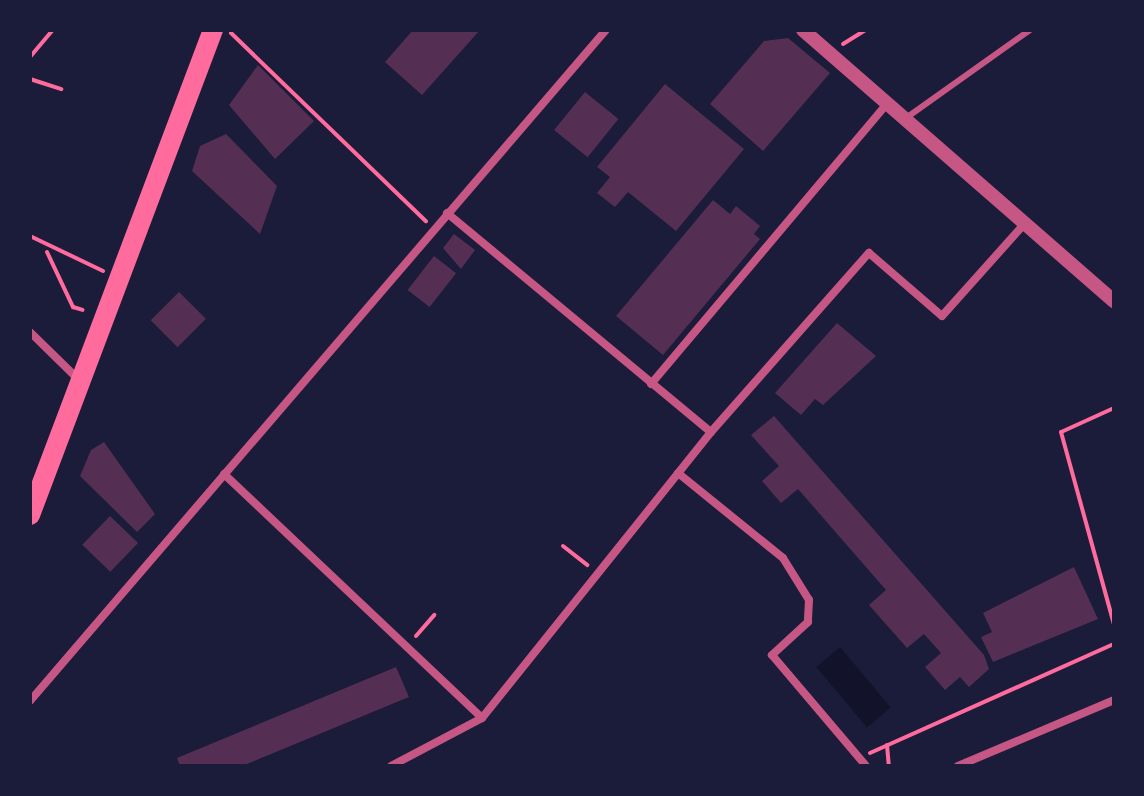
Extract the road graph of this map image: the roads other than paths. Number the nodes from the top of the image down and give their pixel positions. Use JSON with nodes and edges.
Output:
{"nodes":[{"id":1,"x":213,"y":30,"type":"edge"},
{"id":2,"x":606,"y":30,"type":"edge"},
{"id":3,"x":803,"y":30,"type":"edge"},
{"id":4,"x":1030,"y":30,"type":"edge"},
{"id":5,"x":887,"y":104,"type":"junction"},
{"id":6,"x":904,"y":119,"type":"junction"},
{"id":7,"x":447,"y":213,"type":"junction"},
{"id":8,"x":1026,"y":222,"type":"junction"},
{"id":9,"x":1114,"y":301,"type":"edge"},
{"id":10,"x":30,"y":332,"type":"edge"},
{"id":11,"x":81,"y":382,"type":"junction"},
{"id":12,"x":651,"y":384,"type":"junction"},
{"id":13,"x":711,"y":432,"type":"junction"},
{"id":14,"x":678,"y":473,"type":"junction"},
{"id":15,"x":224,"y":474,"type":"junction"},
{"id":16,"x":30,"y":515,"type":"edge"},
{"id":17,"x":1114,"y":700,"type":"edge"},
{"id":18,"x":30,"y":701,"type":"edge"},
{"id":19,"x":482,"y":718,"type":"junction"},
{"id":20,"x":391,"y":766,"type":"edge"},
{"id":21,"x":866,"y":766,"type":"edge"},
{"id":22,"x":958,"y":766,"type":"edge"}],
"edges":[{"from":1,"to":11,"type":"main road"},
{"from":2,"to":7,"type":"street"},
{"from":3,"to":5,"type":"street"},
{"from":4,"to":6,"type":"lane"},
{"from":5,"to":6,"type":"street"},
{"from":5,"to":12,"type":"street"},
{"from":6,"to":8,"type":"street"},
{"from":7,"to":12,"type":"street"},
{"from":7,"to":15,"type":"street"},
{"from":8,"to":9,"type":"street"},
{"from":8,"to":13,"type":"street"},
{"from":10,"to":11,"type":"street"},
{"from":11,"to":16,"type":"main road"},
{"from":12,"to":13,"type":"street"},
{"from":13,"to":14,"type":"street"},
{"from":14,"to":19,"type":"street"},
{"from":14,"to":21,"type":"street"},
{"from":15,"to":18,"type":"street"},
{"from":15,"to":19,"type":"street"},
{"from":17,"to":22,"type":"street"},
{"from":19,"to":20,"type":"street"}]}
